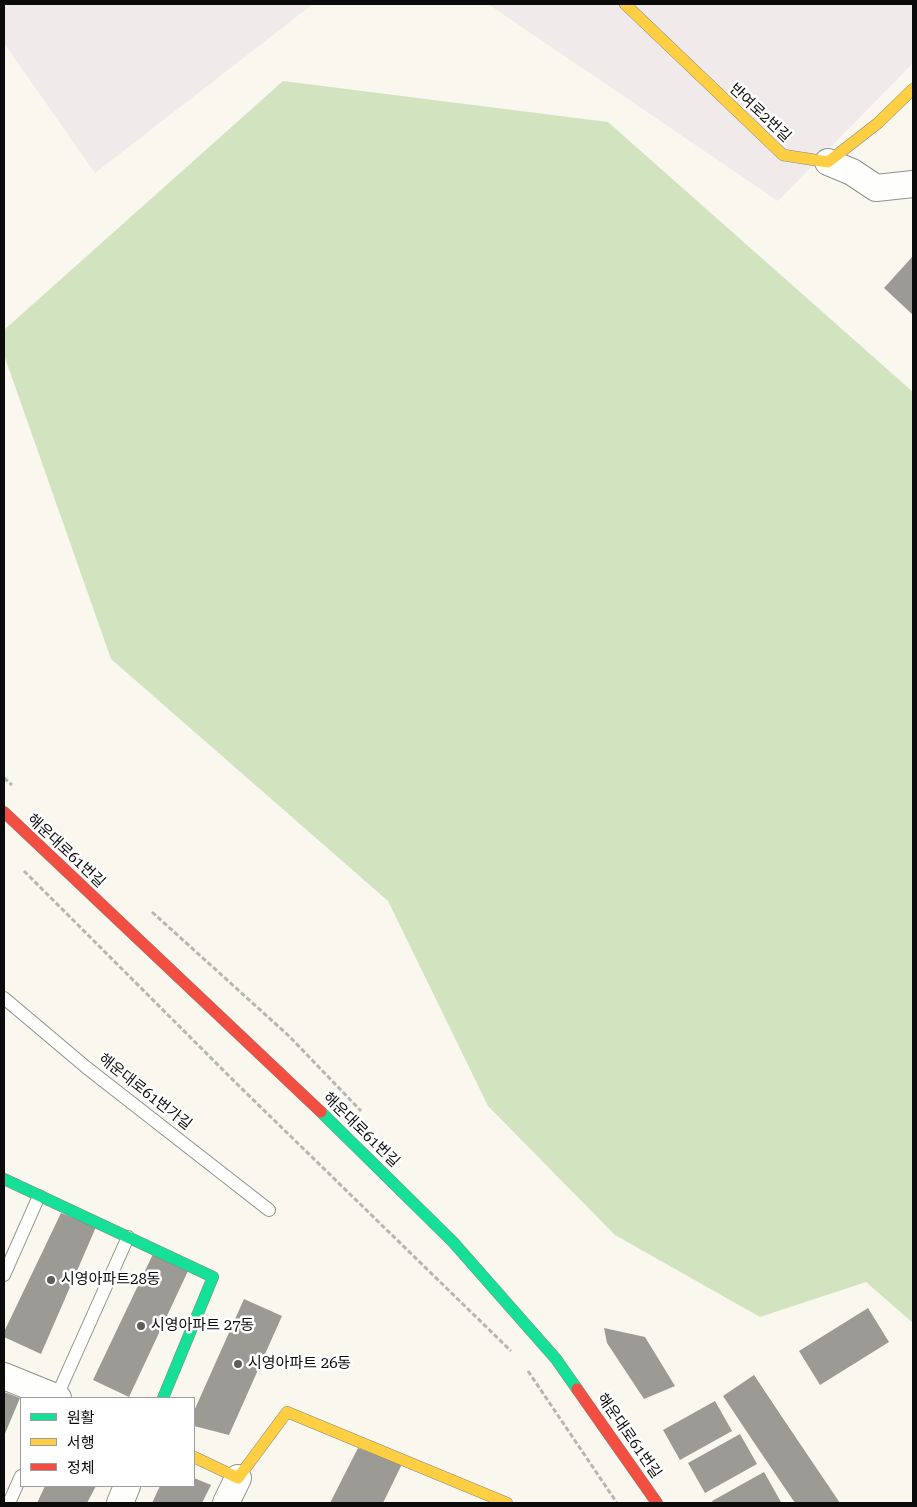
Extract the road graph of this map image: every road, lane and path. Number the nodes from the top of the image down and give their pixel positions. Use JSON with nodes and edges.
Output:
{"nodes":[{"id":1,"x":624,"y":4,"type":"edge"},
{"id":2,"x":913,"y":89,"type":"edge"},
{"id":3,"x":828,"y":162,"type":"junction"},
{"id":4,"x":913,"y":184,"type":"edge"},
{"id":5,"x":4,"y":812,"type":"edge"},
{"id":6,"x":18,"y":864,"type":"dead end"},
{"id":7,"x":4,"y":998,"type":"edge"},
{"id":8,"x":4,"y":1179,"type":"edge"},
{"id":9,"x":39,"y":1196,"type":"junction"},
{"id":10,"x":269,"y":1210,"type":"dead end"},
{"id":11,"x":128,"y":1237,"type":"junction"},
{"id":12,"x":4,"y":1275,"type":"edge"},
{"id":13,"x":516,"y":1357,"type":"dead end"},
{"id":14,"x":523,"y":1364,"type":"dead end"},
{"id":15,"x":4,"y":1376,"type":"edge"},
{"id":16,"x":55,"y":1397,"type":"edge"},
{"id":17,"x":57,"y":1397,"type":"edge"},
{"id":18,"x":163,"y":1397,"type":"edge"},
{"id":19,"x":195,"y":1458,"type":"edge"},
{"id":20,"x":20,"y":1478,"type":"edge"},
{"id":21,"x":238,"y":1478,"type":"junction"},
{"id":22,"x":127,"y":1487,"type":"edge"},
{"id":23,"x":9,"y":1503,"type":"edge"},
{"id":24,"x":120,"y":1503,"type":"edge"},
{"id":25,"x":226,"y":1503,"type":"edge"},
{"id":26,"x":507,"y":1503,"type":"edge"},
{"id":27,"x":617,"y":1503,"type":"edge"},
{"id":28,"x":657,"y":1503,"type":"edge"}],
"edges":[{"from":1,"to":3,"type":"street","name":"반여로2번길"},
{"from":2,"to":3,"type":"street"},
{"from":3,"to":4,"type":"street"},
{"from":5,"to":28,"type":"street","name":"해운대로61번길"},
{"from":6,"to":13,"type":"path"},
{"from":7,"to":10,"type":"lane","name":"해운대로61번가길"},
{"from":8,"to":9,"type":"street"},
{"from":9,"to":11,"type":"street"},
{"from":9,"to":12,"type":"lane"},
{"from":11,"to":17,"type":"lane"},
{"from":11,"to":18,"type":"street"},
{"from":14,"to":27,"type":"path"},
{"from":15,"to":16,"type":"street"},
{"from":19,"to":21,"type":"street"},
{"from":20,"to":23,"type":"lane"},
{"from":21,"to":25,"type":"street"},
{"from":21,"to":26,"type":"street"},
{"from":22,"to":24,"type":"street"}]}
